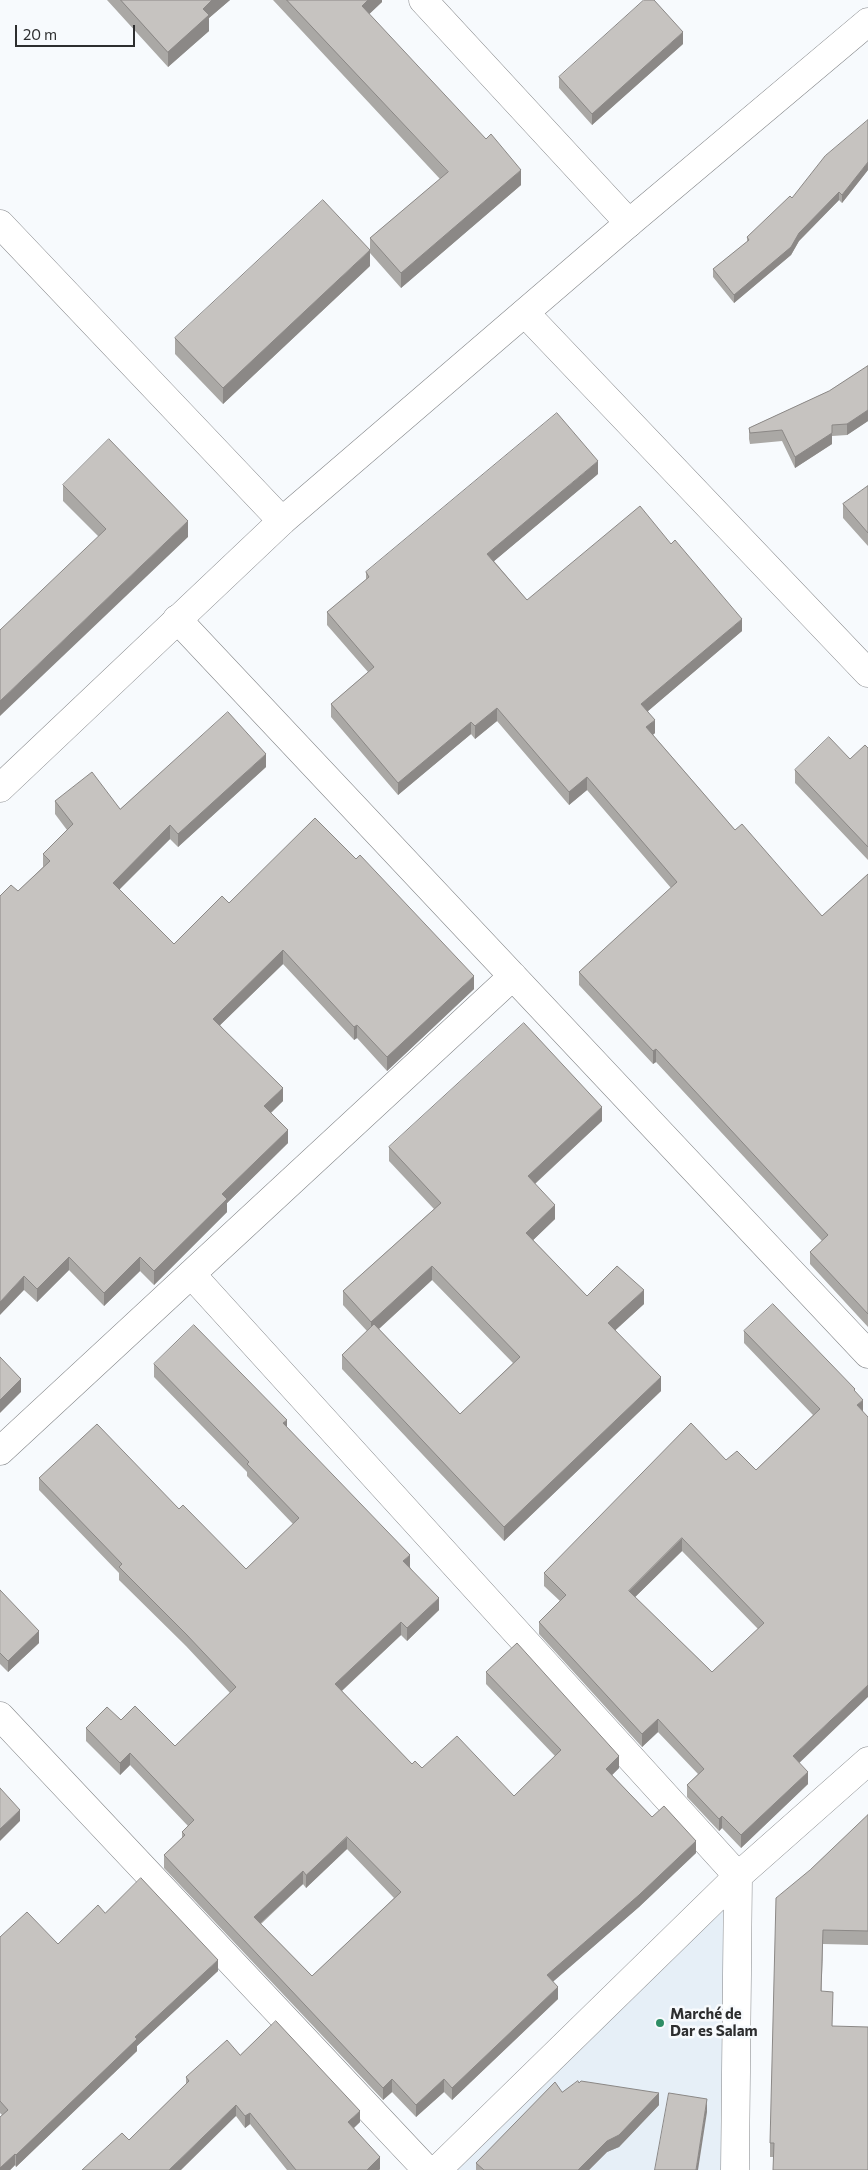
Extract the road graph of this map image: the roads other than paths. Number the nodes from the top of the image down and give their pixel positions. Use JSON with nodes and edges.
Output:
{"nodes":[{"id":1,"x":423,"y":0,"type":"edge"},
{"id":2,"x":868,"y":22,"type":"edge"},
{"id":3,"x":629,"y":223,"type":"junction"},
{"id":4,"x":0,"y":224,"type":"edge"},
{"id":5,"x":525,"y":313,"type":"junction"},
{"id":6,"x":282,"y":521,"type":"junction"},
{"id":7,"x":177,"y":619,"type":"junction"},
{"id":8,"x":868,"y":673,"type":"edge"},
{"id":9,"x":0,"y":788,"type":"edge"},
{"id":10,"x":513,"y":976,"type":"junction"},
{"id":11,"x":191,"y":1274,"type":"junction"},
{"id":12,"x":868,"y":1354,"type":"edge"},
{"id":13,"x":0,"y":1451,"type":"edge"},
{"id":14,"x":0,"y":1716,"type":"edge"},
{"id":15,"x":868,"y":1762,"type":"edge"},
{"id":16,"x":738,"y":1876,"type":"junction"},
{"id":17,"x":427,"y":2170,"type":"edge"},
{"id":18,"x":438,"y":2170,"type":"edge"},
{"id":19,"x":735,"y":2170,"type":"edge"}],
"edges":[{"from":1,"to":3,"type":"street"},
{"from":2,"to":3,"type":"street"},
{"from":3,"to":5,"type":"street"},
{"from":4,"to":6,"type":"street"},
{"from":5,"to":6,"type":"street"},
{"from":5,"to":8,"type":"street"},
{"from":6,"to":7,"type":"street"},
{"from":7,"to":9,"type":"street"},
{"from":7,"to":10,"type":"street"},
{"from":10,"to":11,"type":"street"},
{"from":10,"to":12,"type":"street"},
{"from":11,"to":13,"type":"street"},
{"from":11,"to":16,"type":"street"},
{"from":14,"to":17,"type":"street"},
{"from":15,"to":16,"type":"street"},
{"from":16,"to":18,"type":"street"},
{"from":16,"to":19,"type":"street"}]}
